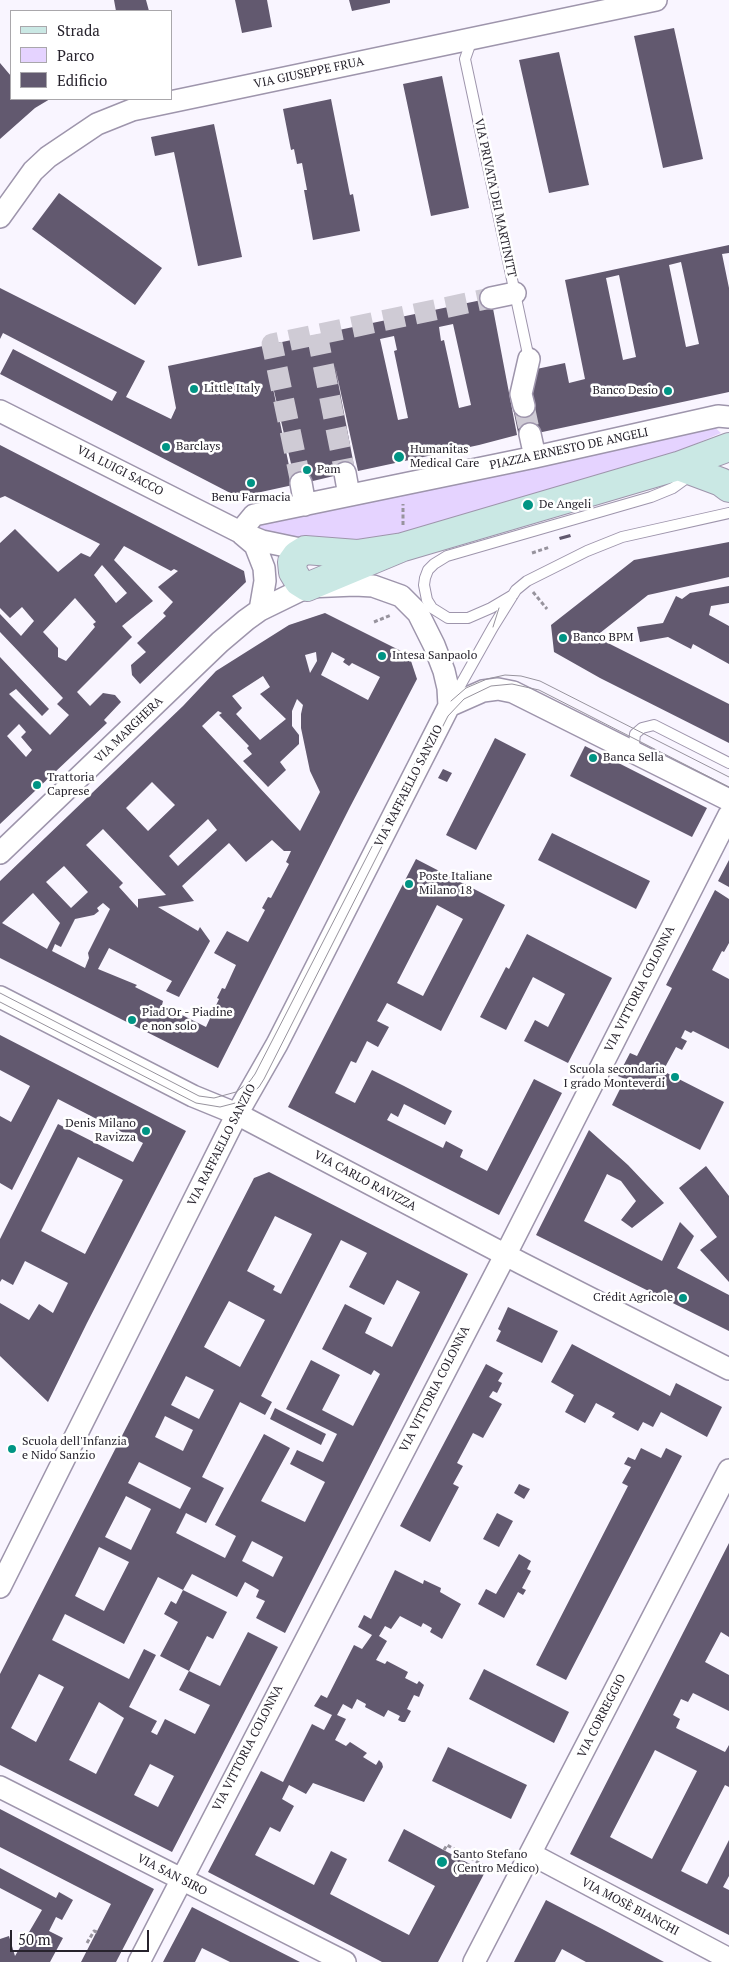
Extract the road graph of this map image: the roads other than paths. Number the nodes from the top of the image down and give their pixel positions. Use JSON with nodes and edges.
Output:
{"nodes":[{"id":1,"x":656,"y":0,"type":"edge"},
{"id":2,"x":472,"y":38,"type":"junction"},
{"id":3,"x":0,"y":217,"type":"edge"},
{"id":4,"x":515,"y":293,"type":"junction"},
{"id":5,"x":491,"y":298,"type":"tunnel mouth"},
{"id":6,"x":529,"y":359,"type":"joint"},
{"id":7,"x":524,"y":406,"type":"tunnel mouth"},
{"id":8,"x":0,"y":410,"type":"edge"},
{"id":9,"x":729,"y":417,"type":"edge"},
{"id":10,"x":530,"y":434,"type":"tunnel mouth"},
{"id":11,"x":729,"y":448,"type":"edge"},
{"id":12,"x":535,"y":457,"type":"junction"},
{"id":13,"x":687,"y":469,"type":"junction"},
{"id":14,"x":345,"y":473,"type":"tunnel mouth"},
{"id":15,"x":301,"y":483,"type":"tunnel mouth"},
{"id":16,"x":729,"y":488,"type":"edge"},
{"id":17,"x":350,"y":495,"type":"junction"},
{"id":18,"x":305,"y":505,"type":"junction"},
{"id":19,"x":729,"y":513,"type":"edge"},
{"id":20,"x":240,"y":532,"type":"junction"},
{"id":21,"x":403,"y":537,"type":"junction"},
{"id":22,"x":305,"y":550,"type":"junction"},
{"id":23,"x":307,"y":587,"type":"junction"},
{"id":24,"x":513,"y":595,"type":"junction"},
{"id":25,"x":260,"y":610,"type":"junction"},
{"id":26,"x":449,"y":706,"type":"junction"},
{"id":27,"x":640,"y":754,"type":"junction"},
{"id":28,"x":729,"y":763,"type":"edge"},
{"id":29,"x":729,"y":800,"type":"edge"},
{"id":30,"x":729,"y":815,"type":"edge"},
{"id":31,"x":0,"y":853,"type":"edge"},
{"id":32,"x":0,"y":997,"type":"edge"},
{"id":33,"x":237,"y":1114,"type":"junction"},
{"id":34,"x":505,"y":1254,"type":"junction"},
{"id":35,"x":729,"y":1370,"type":"edge"},
{"id":36,"x":729,"y":1470,"type":"edge"},
{"id":37,"x":0,"y":1587,"type":"edge"},
{"id":38,"x":0,"y":1787,"type":"edge"},
{"id":39,"x":531,"y":1854,"type":"junction"},
{"id":40,"x":180,"y":1880,"type":"junction"},
{"id":41,"x":729,"y":1959,"type":"edge"},
{"id":42,"x":139,"y":1962,"type":"edge"},
{"id":43,"x":344,"y":1962,"type":"edge"},
{"id":44,"x":474,"y":1962,"type":"edge"}],
"edges":[{"from":1,"to":2,"type":"street","name":"VIA GIUSEPPE FRUA"},
{"from":2,"to":3,"type":"street","name":"VIA GIUSEPPE FRUA"},
{"from":2,"to":4,"type":"lane","name":"VIA PRIVATA DEI MARTINITT"},
{"from":4,"to":5,"type":"street"},
{"from":4,"to":6,"type":"lane","name":"VIA PRIVATA DEI MARTINITT"},
{"from":6,"to":7,"type":"street"},
{"from":8,"to":20,"type":"street","name":"VIA LUIGI SACCO"},
{"from":9,"to":12,"type":"street","name":"PIAZZA ERNESTO DE ANGELI"},
{"from":10,"to":12,"type":"street"},
{"from":11,"to":13,"type":"street"},
{"from":12,"to":17,"type":"street","name":"PIAZZA ERNESTO DE ANGELI"},
{"from":13,"to":16,"type":"street"},
{"from":13,"to":21,"type":"street"},
{"from":13,"to":24,"type":"lane"},
{"from":14,"to":17,"type":"street"},
{"from":15,"to":18,"type":"street"},
{"from":17,"to":18,"type":"street","name":"PIAZZA ERNESTO DE ANGELI"},
{"from":18,"to":20,"type":"street","name":"PIAZZA ERNESTO DE ANGELI"},
{"from":19,"to":24,"type":"lane"},
{"from":20,"to":22,"type":"street"},
{"from":20,"to":25,"type":"street"},
{"from":21,"to":22,"type":"street"},
{"from":21,"to":23,"type":"street"},
{"from":22,"to":23,"type":"street"},
{"from":23,"to":25,"type":"street"},
{"from":23,"to":26,"type":"street"},
{"from":24,"to":26,"type":"lane"},
{"from":25,"to":31,"type":"street","name":"VIA MARGHERA"},
{"from":26,"to":27,"type":"street"},
{"from":26,"to":33,"type":"street","name":"VIA RAFFAELLO SANZIO"},
{"from":27,"to":28,"type":"lane"},
{"from":27,"to":29,"type":"street"},
{"from":30,"to":34,"type":"street","name":"VIA VITTORIA COLONNA"},
{"from":32,"to":33,"type":"street","name":"VIA CARLO RAVIZZA"},
{"from":33,"to":34,"type":"street","name":"VIA CARLO RAVIZZA"},
{"from":33,"to":37,"type":"street","name":"VIA RAFFAELLO SANZIO"},
{"from":34,"to":35,"type":"street","name":"VIA CARLO RAVIZZA"},
{"from":34,"to":40,"type":"street","name":"VIA VITTORIA COLONNA"},
{"from":36,"to":39,"type":"street","name":"VIA CORREGGIO"},
{"from":38,"to":40,"type":"street","name":"VIA SAN SIRO"},
{"from":39,"to":41,"type":"street","name":"VIA MOSÈ BIANCHI"},
{"from":39,"to":44,"type":"street","name":"VIA CORREGGIO"},
{"from":40,"to":42,"type":"street","name":"VIA VITTORIA COLONNA"},
{"from":40,"to":43,"type":"street","name":"VIA SAN SIRO"}]}
